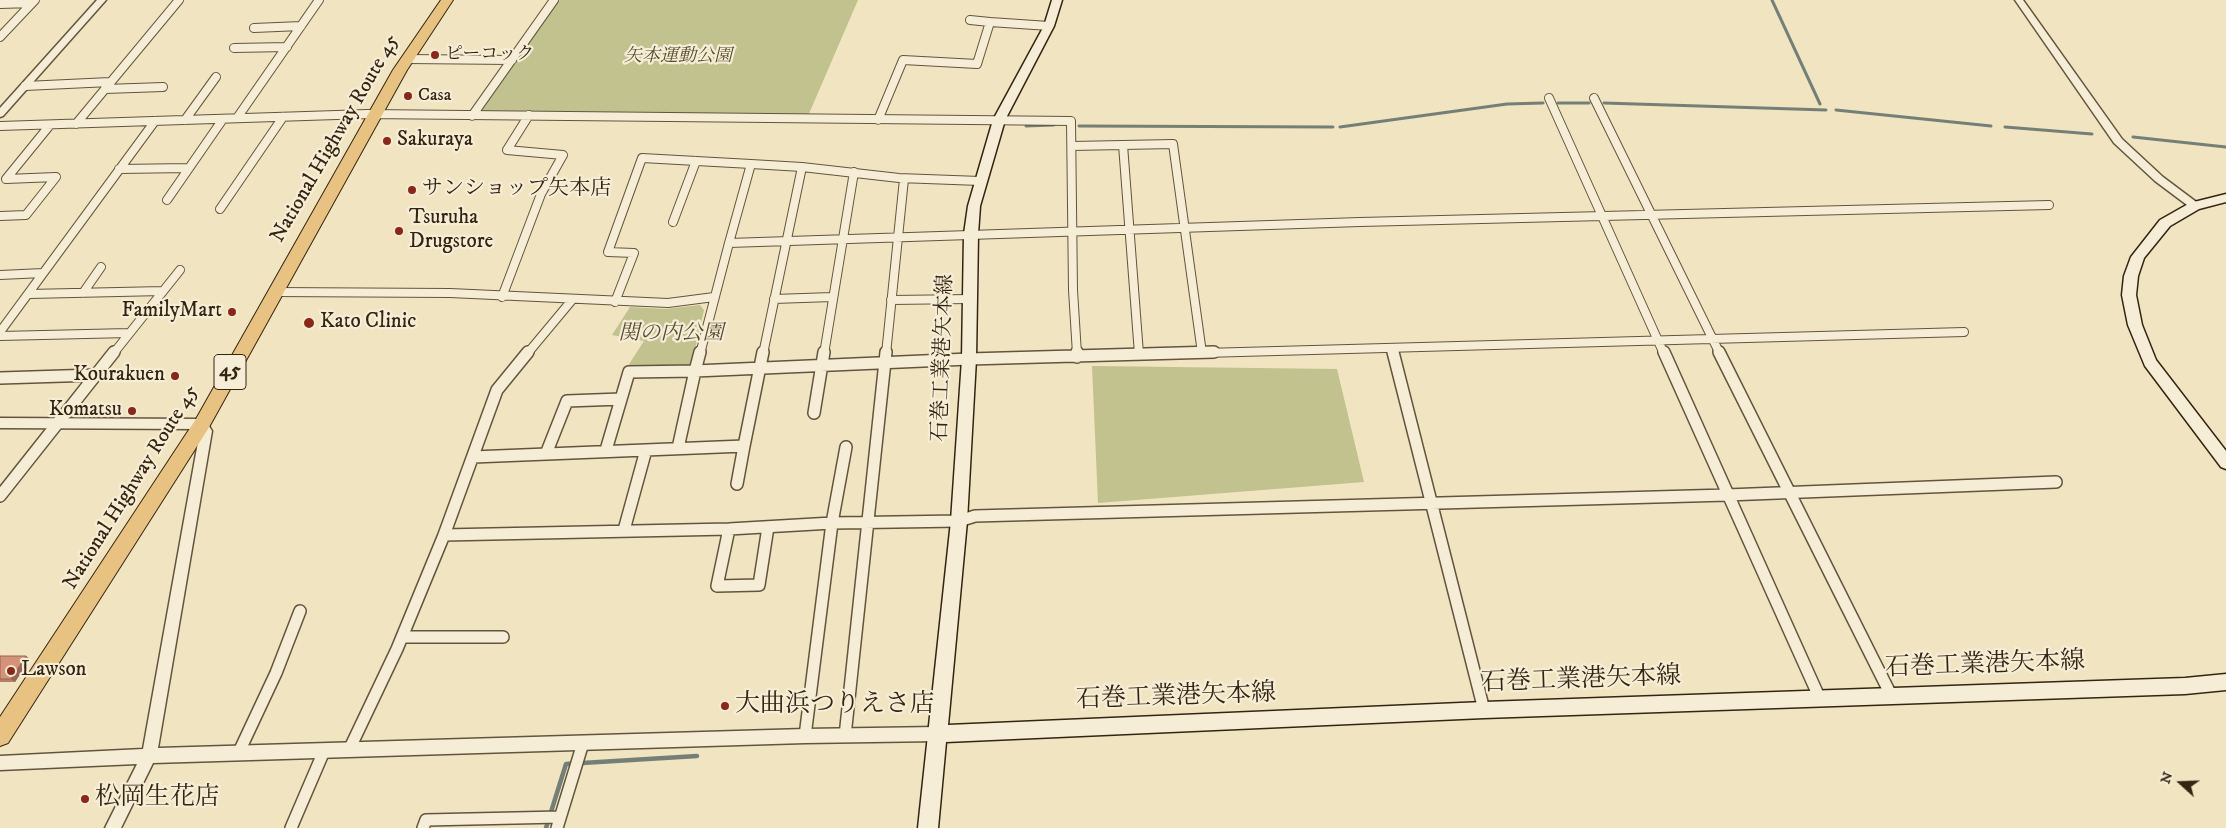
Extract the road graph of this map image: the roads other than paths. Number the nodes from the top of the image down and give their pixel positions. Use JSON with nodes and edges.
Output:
{"nodes":[{"id":1,"x":102,"y":0,"type":"edge"},
{"id":2,"x":179,"y":0,"type":"edge"},
{"id":3,"x":319,"y":0,"type":"edge"},
{"id":4,"x":446,"y":0,"type":"edge"},
{"id":5,"x":554,"y":0,"type":"edge"},
{"id":6,"x":1057,"y":0,"type":"edge"},
{"id":7,"x":2019,"y":0,"type":"edge"},
{"id":8,"x":33,"y":2,"type":"edge"},
{"id":9,"x":0,"y":4,"type":"edge"},
{"id":10,"x":970,"y":20,"type":"dead end"},
{"id":11,"x":990,"y":22,"type":"junction"},
{"id":12,"x":301,"y":26,"type":"junction"},
{"id":13,"x":1050,"y":26,"type":"junction"},
{"id":14,"x":254,"y":28,"type":"dead end"},
{"id":15,"x":0,"y":36,"type":"edge"},
{"id":16,"x":287,"y":47,"type":"junction"},
{"id":17,"x":234,"y":48,"type":"dead end"},
{"id":18,"x":407,"y":59,"type":"junction"},
{"id":19,"x":512,"y":60,"type":"junction"},
{"id":20,"x":216,"y":77,"type":"dead end"},
{"id":21,"x":25,"y":86,"type":"junction"},
{"id":22,"x":108,"y":86,"type":"junction"},
{"id":23,"x":163,"y":87,"type":"dead end"},
{"id":24,"x":1549,"y":98,"type":"dead end"},
{"id":25,"x":1594,"y":98,"type":"dead end"},
{"id":26,"x":0,"y":114,"type":"edge"},
{"id":27,"x":374,"y":114,"type":"junction"},
{"id":28,"x":529,"y":115,"type":"junction"},
{"id":29,"x":283,"y":116,"type":"junction"},
{"id":30,"x":472,"y":116,"type":"junction"},
{"id":31,"x":237,"y":118,"type":"junction"},
{"id":32,"x":223,"y":119,"type":"junction"},
{"id":33,"x":185,"y":120,"type":"junction"},
{"id":34,"x":878,"y":120,"type":"junction"},
{"id":35,"x":999,"y":120,"type":"junction"},
{"id":36,"x":155,"y":121,"type":"junction"},
{"id":37,"x":76,"y":124,"type":"junction"},
{"id":38,"x":50,"y":125,"type":"junction"},
{"id":39,"x":0,"y":126,"type":"edge"},
{"id":40,"x":1123,"y":145,"type":"junction"},
{"id":41,"x":1072,"y":146,"type":"junction"},
{"id":42,"x":696,"y":161,"type":"junction"},
{"id":43,"x":751,"y":164,"type":"junction"},
{"id":44,"x":802,"y":167,"type":"junction"},
{"id":45,"x":188,"y":168,"type":"junction"},
{"id":46,"x":119,"y":170,"type":"junction"},
{"id":47,"x":854,"y":172,"type":"junction"},
{"id":48,"x":904,"y":179,"type":"junction"},
{"id":49,"x":980,"y":181,"type":"junction"},
{"id":50,"x":2226,"y":198,"type":"edge"},
{"id":51,"x":167,"y":200,"type":"dead end"},
{"id":52,"x":2049,"y":205,"type":"dead end"},
{"id":53,"x":2195,"y":206,"type":"junction"},
{"id":54,"x":220,"y":209,"type":"dead end"},
{"id":55,"x":1652,"y":215,"type":"junction"},
{"id":56,"x":0,"y":216,"type":"edge"},
{"id":57,"x":1601,"y":217,"type":"junction"},
{"id":58,"x":673,"y":222,"type":"dead end"},
{"id":59,"x":1185,"y":228,"type":"junction"},
{"id":60,"x":1128,"y":230,"type":"junction"},
{"id":61,"x":1073,"y":231,"type":"junction"},
{"id":62,"x":971,"y":234,"type":"junction"},
{"id":63,"x":898,"y":237,"type":"junction"},
{"id":64,"x":842,"y":239,"type":"junction"},
{"id":65,"x":788,"y":241,"type":"junction"},
{"id":66,"x":729,"y":242,"type":"junction"},
{"id":67,"x":101,"y":267,"type":"dead end"},
{"id":68,"x":180,"y":270,"type":"dead end"},
{"id":69,"x":43,"y":273,"type":"junction"},
{"id":70,"x":0,"y":275,"type":"edge"},
{"id":71,"x":163,"y":291,"type":"junction"},
{"id":72,"x":274,"y":292,"type":"junction"},
{"id":73,"x":84,"y":293,"type":"junction"},
{"id":74,"x":29,"y":294,"type":"junction"},
{"id":75,"x":502,"y":297,"type":"junction"},
{"id":76,"x":714,"y":297,"type":"junction"},
{"id":77,"x":832,"y":297,"type":"junction"},
{"id":78,"x":774,"y":299,"type":"junction"},
{"id":79,"x":970,"y":299,"type":"junction"},
{"id":80,"x":572,"y":300,"type":"junction"},
{"id":81,"x":891,"y":300,"type":"junction"},
{"id":82,"x":615,"y":302,"type":"junction"},
{"id":83,"x":0,"y":332,"type":"edge"},
{"id":84,"x":1964,"y":332,"type":"dead end"},
{"id":85,"x":129,"y":333,"type":"junction"},
{"id":86,"x":0,"y":336,"type":"edge"},
{"id":87,"x":1713,"y":341,"type":"junction"},
{"id":88,"x":1658,"y":342,"type":"junction"},
{"id":89,"x":1392,"y":348,"type":"junction"},
{"id":90,"x":1202,"y":353,"type":"junction"},
{"id":91,"x":1138,"y":354,"type":"junction"},
{"id":92,"x":1077,"y":357,"type":"junction"},
{"id":93,"x":969,"y":359,"type":"junction"},
{"id":94,"x":885,"y":364,"type":"junction"},
{"id":95,"x":822,"y":367,"type":"junction"},
{"id":96,"x":761,"y":370,"type":"junction"},
{"id":97,"x":695,"y":371,"type":"junction"},
{"id":98,"x":96,"y":375,"type":"junction"},
{"id":99,"x":0,"y":378,"type":"edge"},
{"id":100,"x":621,"y":399,"type":"junction"},
{"id":101,"x":814,"y":412,"type":"dead end"},
{"id":102,"x":0,"y":423,"type":"edge"},
{"id":103,"x":56,"y":423,"type":"junction"},
{"id":104,"x":202,"y":424,"type":"junction"},
{"id":105,"x":744,"y":446,"type":"junction"},
{"id":106,"x":846,"y":447,"type":"dead end"},
{"id":107,"x":678,"y":448,"type":"junction"},
{"id":108,"x":606,"y":450,"type":"junction"},
{"id":109,"x":646,"y":450,"type":"junction"},
{"id":110,"x":546,"y":454,"type":"junction"},
{"id":111,"x":473,"y":457,"type":"junction"},
{"id":112,"x":2226,"y":463,"type":"edge"},
{"id":113,"x":2056,"y":482,"type":"dead end"},
{"id":114,"x":737,"y":484,"type":"dead end"},
{"id":115,"x":1788,"y":493,"type":"junction"},
{"id":116,"x":1727,"y":495,"type":"junction"},
{"id":117,"x":0,"y":496,"type":"edge"},
{"id":118,"x":1431,"y":502,"type":"junction"},
{"id":119,"x":959,"y":521,"type":"junction"},
{"id":120,"x":832,"y":523,"type":"junction"},
{"id":121,"x":869,"y":524,"type":"junction"},
{"id":122,"x":768,"y":527,"type":"junction"},
{"id":123,"x":729,"y":529,"type":"junction"},
{"id":124,"x":624,"y":530,"type":"junction"},
{"id":125,"x":444,"y":535,"type":"junction"},
{"id":126,"x":300,"y":611,"type":"dead end"},
{"id":127,"x":402,"y":637,"type":"junction"},
{"id":128,"x":503,"y":637,"type":"dead end"},
{"id":129,"x":2226,"y":682,"type":"edge"},
{"id":130,"x":1892,"y":697,"type":"junction"},
{"id":131,"x":1820,"y":699,"type":"junction"},
{"id":132,"x":1484,"y":710,"type":"junction"},
{"id":133,"x":937,"y":734,"type":"junction"},
{"id":134,"x":0,"y":736,"type":"edge"},
{"id":135,"x":805,"y":736,"type":"junction"},
{"id":136,"x":845,"y":736,"type":"junction"},
{"id":137,"x":581,"y":749,"type":"junction"},
{"id":138,"x":349,"y":750,"type":"junction"},
{"id":139,"x":324,"y":751,"type":"junction"},
{"id":140,"x":238,"y":754,"type":"junction"},
{"id":141,"x":148,"y":756,"type":"junction"},
{"id":142,"x":0,"y":763,"type":"edge"},
{"id":143,"x":558,"y":821,"type":"edge"},
{"id":144,"x":113,"y":828,"type":"edge"},
{"id":145,"x":290,"y":828,"type":"edge"},
{"id":146,"x":424,"y":828,"type":"edge"},
{"id":147,"x":928,"y":828,"type":"edge"}],
"edges":[{"from":1,"to":21,"type":"street"},
{"from":2,"to":22,"type":"street"},
{"from":3,"to":12,"type":"street"},
{"from":4,"to":18,"type":"highway","name":"National Highway Route 45","number":"45"},
{"from":5,"to":19,"type":"street"},
{"from":6,"to":13,"type":"main road","name":"石巻工業港矢本線"},
{"from":7,"to":53,"type":"street"},
{"from":8,"to":9,"type":"street"},
{"from":8,"to":15,"type":"street"},
{"from":10,"to":11,"type":"street"},
{"from":11,"to":13,"type":"street"},
{"from":11,"to":34,"type":"street"},
{"from":12,"to":14,"type":"street"},
{"from":12,"to":16,"type":"street"},
{"from":13,"to":35,"type":"main road","name":"石巻工業港矢本線"},
{"from":16,"to":17,"type":"street"},
{"from":16,"to":31,"type":"street"},
{"from":18,"to":19,"type":"street"},
{"from":18,"to":27,"type":"highway","name":"National Highway Route 45","number":"45"},
{"from":19,"to":30,"type":"street"},
{"from":20,"to":33,"type":"street"},
{"from":21,"to":22,"type":"street"},
{"from":21,"to":26,"type":"street"},
{"from":22,"to":23,"type":"street"},
{"from":22,"to":37,"type":"street"},
{"from":24,"to":57,"type":"street"},
{"from":25,"to":55,"type":"street"},
{"from":27,"to":29,"type":"street"},
{"from":27,"to":30,"type":"street"},
{"from":27,"to":72,"type":"highway","name":"National Highway Route 45","number":"45"},
{"from":28,"to":30,"type":"street"},
{"from":28,"to":34,"type":"street"},
{"from":28,"to":75,"type":"street"},
{"from":29,"to":31,"type":"street"},
{"from":29,"to":54,"type":"street"},
{"from":31,"to":32,"type":"street"},
{"from":32,"to":33,"type":"street"},
{"from":32,"to":45,"type":"street"},
{"from":33,"to":36,"type":"street"},
{"from":34,"to":35,"type":"street"},
{"from":35,"to":41,"type":"street"},
{"from":35,"to":49,"type":"main road","name":"石巻工業港矢本線"},
{"from":36,"to":37,"type":"street"},
{"from":36,"to":46,"type":"street"},
{"from":37,"to":38,"type":"street"},
{"from":38,"to":39,"type":"street"},
{"from":38,"to":56,"type":"street"},
{"from":40,"to":41,"type":"street"},
{"from":40,"to":59,"type":"street"},
{"from":40,"to":60,"type":"street"},
{"from":41,"to":61,"type":"street"},
{"from":42,"to":43,"type":"street"},
{"from":42,"to":58,"type":"street"},
{"from":42,"to":82,"type":"street"},
{"from":43,"to":44,"type":"street"},
{"from":43,"to":66,"type":"street"},
{"from":44,"to":47,"type":"street"},
{"from":44,"to":65,"type":"street"},
{"from":45,"to":46,"type":"street"},
{"from":45,"to":51,"type":"street"},
{"from":46,"to":69,"type":"street"},
{"from":47,"to":48,"type":"street"},
{"from":47,"to":64,"type":"street"},
{"from":48,"to":49,"type":"street"},
{"from":48,"to":63,"type":"street"},
{"from":49,"to":62,"type":"main road","name":"石巻工業港矢本線"},
{"from":50,"to":53,"type":"main road"},
{"from":52,"to":55,"type":"street"},
{"from":53,"to":112,"type":"main road"},
{"from":55,"to":57,"type":"street"},
{"from":55,"to":87,"type":"street"},
{"from":57,"to":59,"type":"street"},
{"from":57,"to":88,"type":"street"},
{"from":59,"to":60,"type":"street"},
{"from":59,"to":90,"type":"street"},
{"from":60,"to":61,"type":"street"},
{"from":60,"to":91,"type":"street"},
{"from":61,"to":62,"type":"street"},
{"from":61,"to":92,"type":"street"},
{"from":62,"to":63,"type":"street"},
{"from":62,"to":79,"type":"main road","name":"石巻工業港矢本線"},
{"from":63,"to":64,"type":"street"},
{"from":63,"to":81,"type":"street"},
{"from":64,"to":65,"type":"street"},
{"from":64,"to":77,"type":"street"},
{"from":65,"to":66,"type":"street"},
{"from":65,"to":78,"type":"street"},
{"from":66,"to":76,"type":"street"},
{"from":67,"to":73,"type":"street"},
{"from":68,"to":71,"type":"street"},
{"from":69,"to":70,"type":"street"},
{"from":69,"to":74,"type":"street"},
{"from":71,"to":73,"type":"street"},
{"from":71,"to":85,"type":"street"},
{"from":72,"to":75,"type":"street"},
{"from":72,"to":104,"type":"highway","name":"National Highway Route 45","number":"45"},
{"from":73,"to":74,"type":"street"},
{"from":74,"to":83,"type":"street"},
{"from":75,"to":80,"type":"street"},
{"from":76,"to":82,"type":"street"},
{"from":76,"to":97,"type":"street"},
{"from":77,"to":78,"type":"street"},
{"from":77,"to":95,"type":"street"},
{"from":78,"to":96,"type":"street"},
{"from":79,"to":81,"type":"street"},
{"from":79,"to":93,"type":"main road","name":"石巻工業港矢本線"},
{"from":80,"to":82,"type":"street"},
{"from":80,"to":111,"type":"street"},
{"from":81,"to":94,"type":"street"},
{"from":84,"to":87,"type":"street"},
{"from":85,"to":86,"type":"street"},
{"from":85,"to":98,"type":"street"},
{"from":87,"to":88,"type":"street"},
{"from":87,"to":115,"type":"street"},
{"from":88,"to":89,"type":"street"},
{"from":88,"to":116,"type":"street"},
{"from":89,"to":90,"type":"street"},
{"from":89,"to":118,"type":"street"},
{"from":90,"to":91,"type":"street"},
{"from":91,"to":92,"type":"street"},
{"from":92,"to":93,"type":"street"},
{"from":93,"to":94,"type":"street"},
{"from":93,"to":119,"type":"main road","name":"石巻工業港矢本線"},
{"from":94,"to":95,"type":"street"},
{"from":94,"to":121,"type":"street"},
{"from":95,"to":96,"type":"street"},
{"from":95,"to":101,"type":"street"},
{"from":96,"to":97,"type":"street"},
{"from":96,"to":105,"type":"street"},
{"from":97,"to":100,"type":"street"},
{"from":97,"to":107,"type":"street"},
{"from":98,"to":99,"type":"street"},
{"from":98,"to":103,"type":"street"},
{"from":100,"to":108,"type":"street"},
{"from":100,"to":110,"type":"street"},
{"from":102,"to":103,"type":"street"},
{"from":103,"to":104,"type":"street"},
{"from":103,"to":117,"type":"street"},
{"from":104,"to":134,"type":"highway","name":"National Highway Route 45","number":"45"},
{"from":104,"to":141,"type":"street"},
{"from":105,"to":107,"type":"street"},
{"from":105,"to":114,"type":"street"},
{"from":106,"to":120,"type":"street"},
{"from":107,"to":109,"type":"street"},
{"from":108,"to":109,"type":"street"},
{"from":108,"to":110,"type":"street"},
{"from":109,"to":124,"type":"street"},
{"from":110,"to":111,"type":"street"},
{"from":111,"to":125,"type":"street"},
{"from":113,"to":115,"type":"street"},
{"from":115,"to":116,"type":"street"},
{"from":115,"to":130,"type":"street"},
{"from":116,"to":118,"type":"street"},
{"from":116,"to":131,"type":"street"},
{"from":118,"to":119,"type":"street"},
{"from":118,"to":132,"type":"street"},
{"from":119,"to":121,"type":"street"},
{"from":119,"to":133,"type":"main road","name":"石巻工業港矢本線"},
{"from":120,"to":121,"type":"street"},
{"from":120,"to":122,"type":"street"},
{"from":120,"to":135,"type":"street"},
{"from":121,"to":136,"type":"street"},
{"from":122,"to":123,"type":"street"},
{"from":122,"to":123,"type":"street"},
{"from":123,"to":124,"type":"street"},
{"from":124,"to":125,"type":"street"},
{"from":125,"to":127,"type":"street"},
{"from":126,"to":140,"type":"street"},
{"from":127,"to":128,"type":"street"},
{"from":127,"to":138,"type":"street"},
{"from":129,"to":130,"type":"main road","name":"石巻工業港矢本線"},
{"from":130,"to":131,"type":"main road","name":"石巻工業港矢本線"},
{"from":131,"to":132,"type":"main road","name":"石巻工業港矢本線"},
{"from":132,"to":133,"type":"main road","name":"石巻工業港矢本線"},
{"from":133,"to":136,"type":"street"},
{"from":133,"to":147,"type":"main road","name":"石巻工業港矢本線"},
{"from":135,"to":136,"type":"street"},
{"from":135,"to":137,"type":"street"},
{"from":137,"to":138,"type":"street"},
{"from":137,"to":143,"type":"street"},
{"from":138,"to":139,"type":"street"},
{"from":139,"to":140,"type":"street"},
{"from":139,"to":145,"type":"street"},
{"from":140,"to":141,"type":"street"},
{"from":141,"to":142,"type":"street"},
{"from":141,"to":144,"type":"street"},
{"from":143,"to":146,"type":"street"}]}
